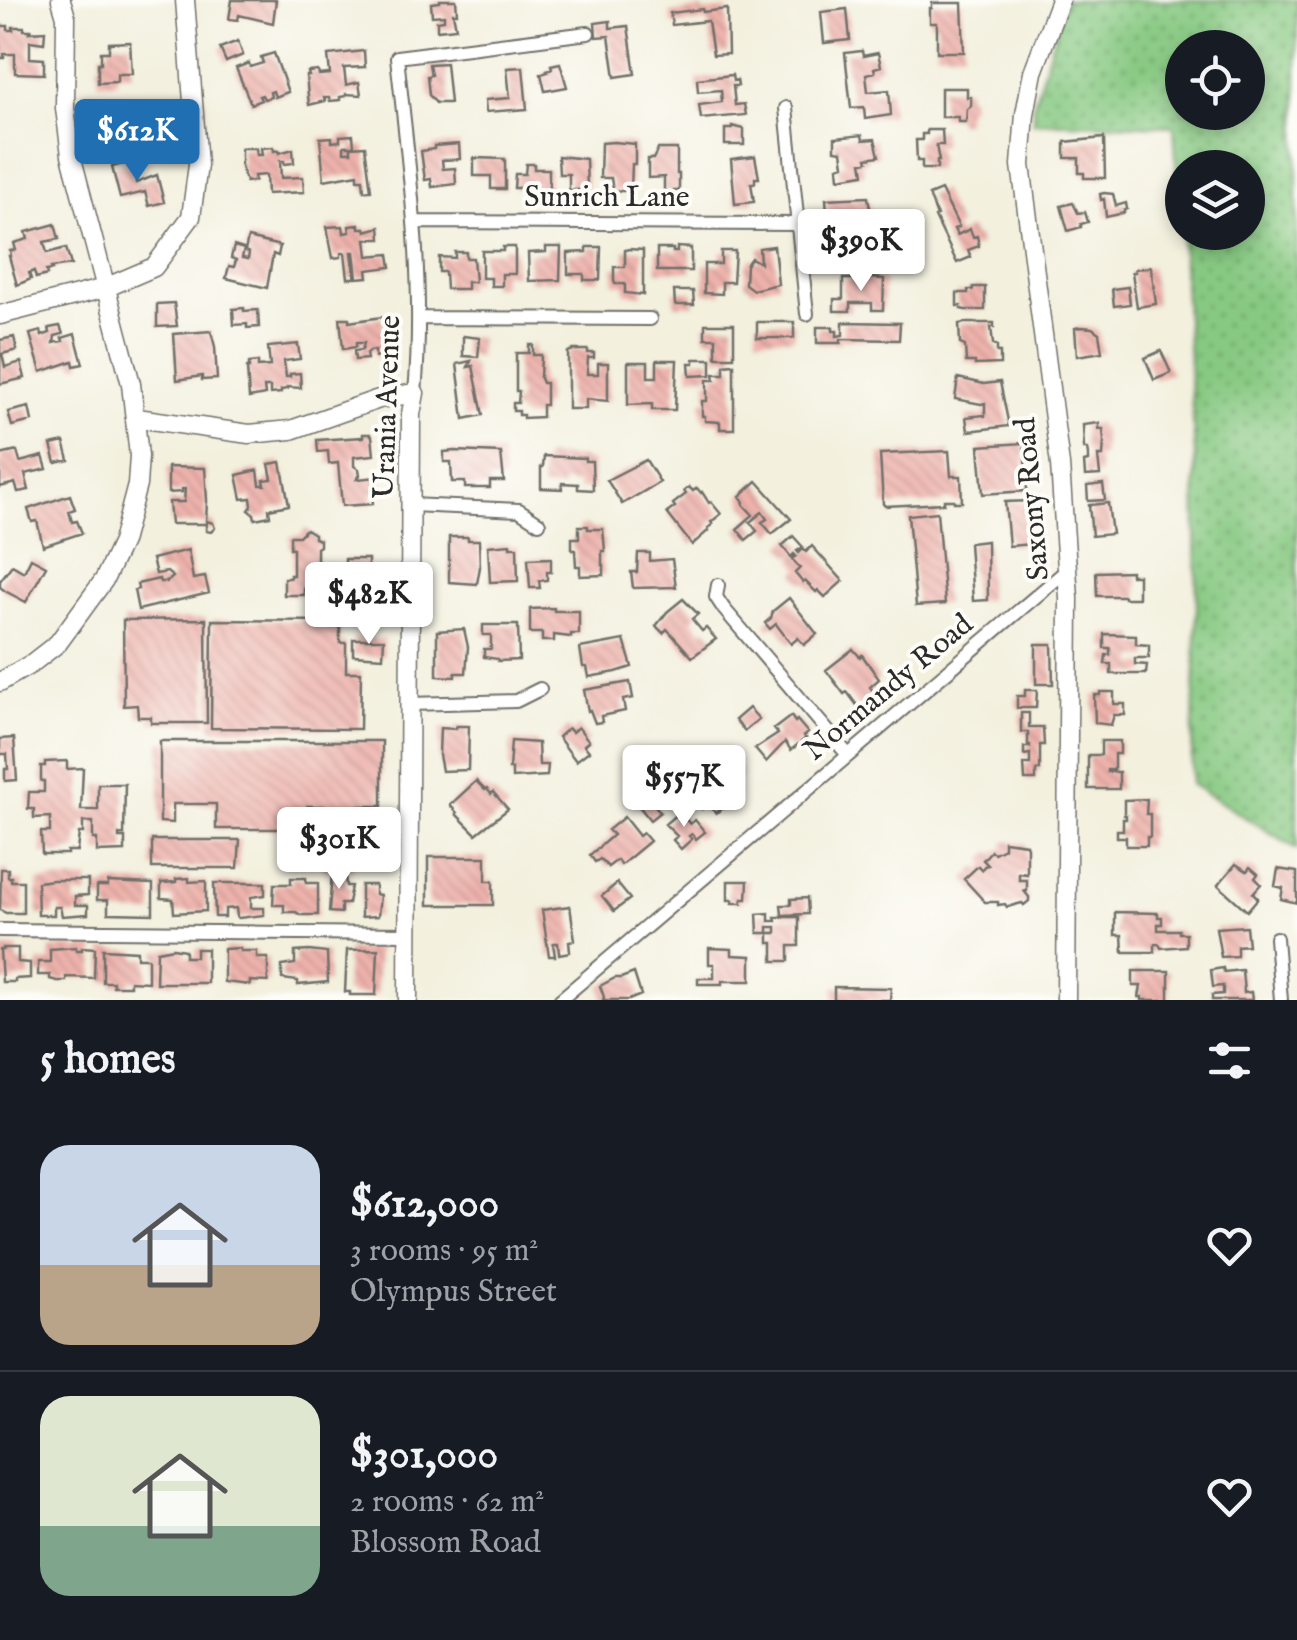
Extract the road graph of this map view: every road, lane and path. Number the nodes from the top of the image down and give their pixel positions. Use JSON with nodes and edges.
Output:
{"nodes":[{"id":1,"x":61,"y":0,"type":"edge"},
{"id":2,"x":184,"y":0,"type":"edge"},
{"id":3,"x":1060,"y":0,"type":"edge"},
{"id":4,"x":588,"y":33,"type":"dead end"},
{"id":5,"x":786,"y":108,"type":"dead end"},
{"id":6,"x":414,"y":222,"type":"junction"},
{"id":7,"x":799,"y":224,"type":"junction"},
{"id":8,"x":105,"y":288,"type":"junction"},
{"id":9,"x":807,"y":314,"type":"dead end"},
{"id":10,"x":0,"y":316,"type":"edge"},
{"id":11,"x":420,"y":318,"type":"junction"},
{"id":12,"x":650,"y":319,"type":"dead end"},
{"id":13,"x":415,"y":392,"type":"junction"},
{"id":14,"x":137,"y":418,"type":"junction"},
{"id":15,"x":411,"y":506,"type":"junction"},
{"id":16,"x":539,"y":523,"type":"dead end"},
{"id":17,"x":1067,"y":570,"type":"junction"},
{"id":18,"x":718,"y":585,"type":"dead end"},
{"id":19,"x":0,"y":682,"type":"edge"},
{"id":20,"x":540,"y":688,"type":"dead end"},
{"id":21,"x":410,"y":704,"type":"junction"},
{"id":22,"x":848,"y":755,"type":"junction"},
{"id":23,"x":0,"y":930,"type":"edge"},
{"id":24,"x":408,"y":934,"type":"junction"},
{"id":25,"x":1276,"y":938,"type":"dead end"},
{"id":26,"x":408,"y":1000,"type":"edge"},
{"id":27,"x":560,"y":1000,"type":"edge"},
{"id":28,"x":1066,"y":1000,"type":"edge"},
{"id":29,"x":1281,"y":1000,"type":"edge"}],
"edges":[{"from":1,"to":8,"type":"street"},
{"from":2,"to":8,"type":"street"},
{"from":3,"to":17,"type":"street","name":"Saxony Road"},
{"from":4,"to":6,"type":"street","name":"Urania Avenue"},
{"from":5,"to":7,"type":"street"},
{"from":6,"to":7,"type":"street","name":"Sunrich Lane"},
{"from":6,"to":11,"type":"street","name":"Urania Avenue"},
{"from":7,"to":9,"type":"street"},
{"from":8,"to":10,"type":"street"},
{"from":8,"to":14,"type":"street"},
{"from":11,"to":12,"type":"street"},
{"from":11,"to":13,"type":"street","name":"Urania Avenue"},
{"from":13,"to":14,"type":"street"},
{"from":13,"to":15,"type":"street","name":"Urania Avenue"},
{"from":14,"to":19,"type":"street"},
{"from":15,"to":16,"type":"street"},
{"from":15,"to":21,"type":"street","name":"Urania Avenue"},
{"from":17,"to":22,"type":"street","name":"Normandy Road"},
{"from":17,"to":28,"type":"street","name":"Saxony Road"},
{"from":18,"to":22,"type":"street"},
{"from":20,"to":21,"type":"street"},
{"from":21,"to":24,"type":"street","name":"Urania Avenue"},
{"from":22,"to":27,"type":"street","name":"Normandy Road"},
{"from":23,"to":24,"type":"street"},
{"from":24,"to":26,"type":"street","name":"Urania Avenue"},
{"from":25,"to":29,"type":"street"}]}
